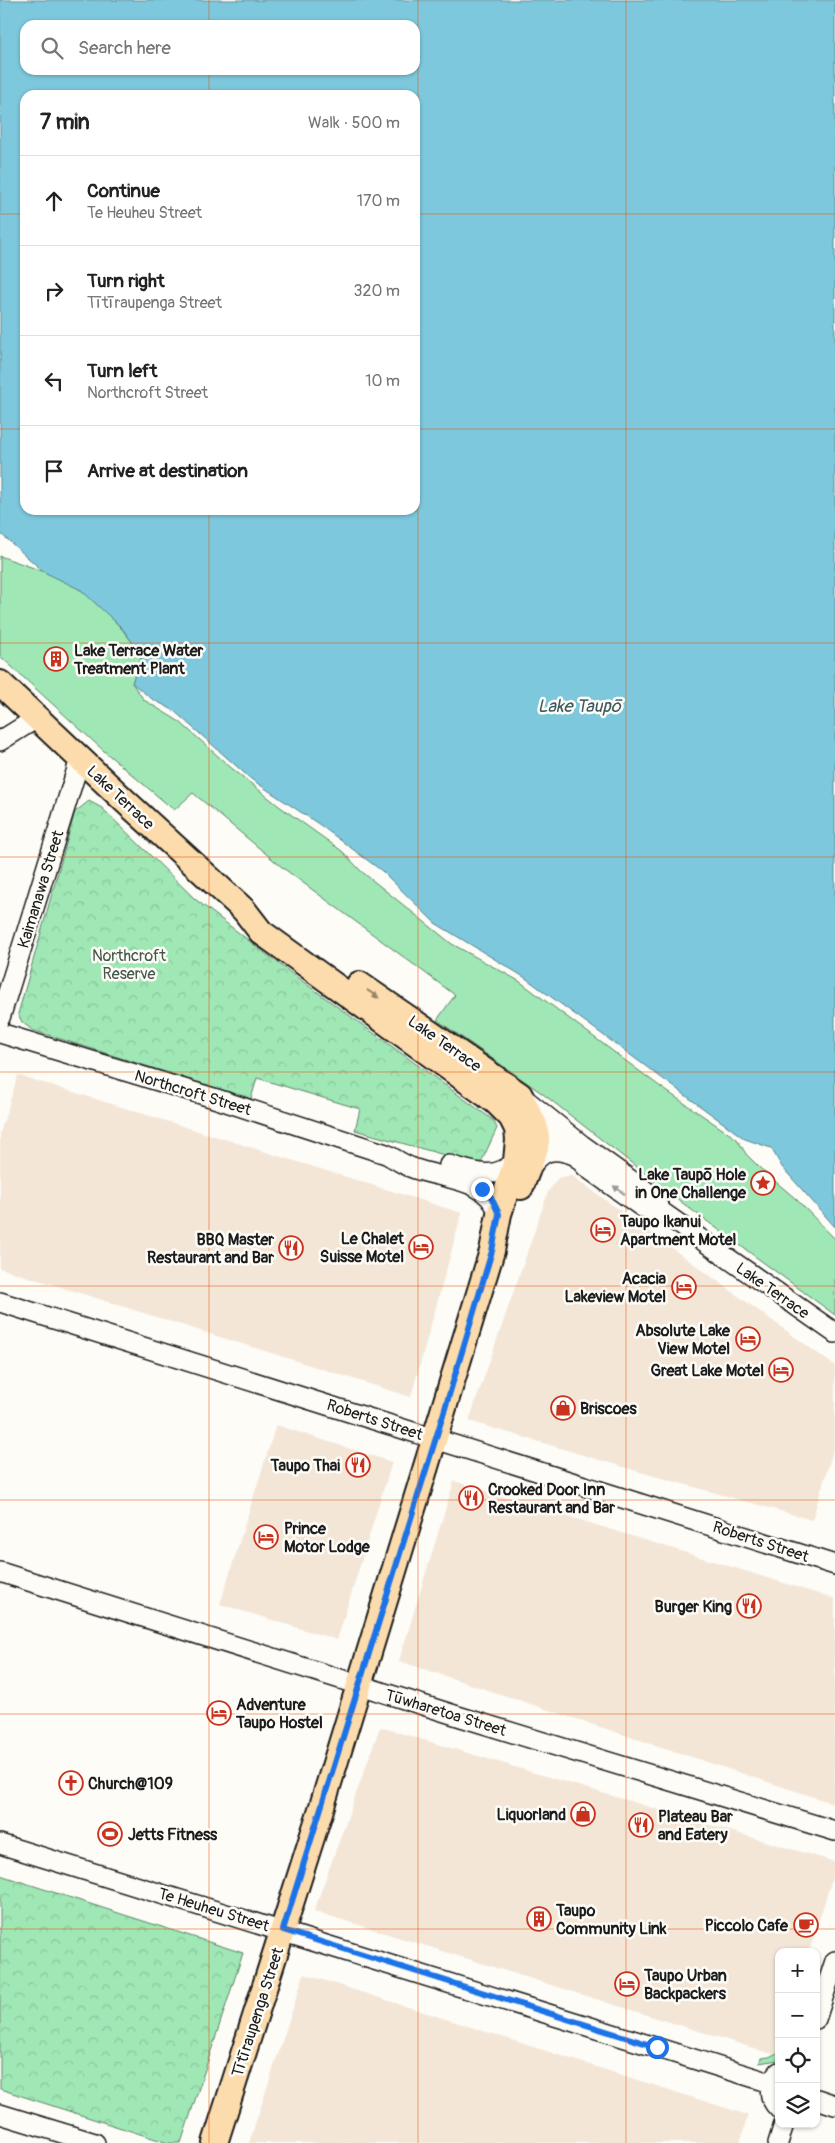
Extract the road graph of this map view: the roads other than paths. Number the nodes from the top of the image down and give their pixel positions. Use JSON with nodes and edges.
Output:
{"nodes":[{"id":1,"x":0,"y":683,"type":"edge"},
{"id":2,"x":37,"y":718,"type":"junction"},
{"id":3,"x":0,"y":741,"type":"edge"},
{"id":4,"x":80,"y":759,"type":"junction"},
{"id":5,"x":244,"y":910,"type":"junction"},
{"id":6,"x":0,"y":1018,"type":"edge"},
{"id":7,"x":0,"y":1033,"type":"edge"},
{"id":8,"x":400,"y":1034,"type":"junction"},
{"id":9,"x":520,"y":1096,"type":"junction"},
{"id":10,"x":535,"y":1124,"type":"junction"},
{"id":11,"x":386,"y":1154,"type":"junction"},
{"id":12,"x":574,"y":1155,"type":"junction"},
{"id":13,"x":522,"y":1165,"type":"junction"},
{"id":14,"x":662,"y":1212,"type":"junction"},
{"id":15,"x":499,"y":1214,"type":"junction"},
{"id":16,"x":492,"y":1251,"type":"junction"},
{"id":17,"x":0,"y":1302,"type":"edge"},
{"id":18,"x":835,"y":1334,"type":"edge"},
{"id":19,"x":436,"y":1439,"type":"junction"},
{"id":20,"x":835,"y":1564,"type":"edge"},
{"id":21,"x":0,"y":1572,"type":"edge"},
{"id":22,"x":360,"y":1685,"type":"junction"},
{"id":23,"x":835,"y":1831,"type":"edge"},
{"id":24,"x":0,"y":1844,"type":"edge"},
{"id":25,"x":283,"y":1930,"type":"junction"},
{"id":26,"x":835,"y":1961,"type":"edge"},
{"id":27,"x":820,"y":2007,"type":"edge"},
{"id":28,"x":775,"y":2078,"type":"edge"},
{"id":29,"x":820,"y":2100,"type":"edge"},
{"id":30,"x":775,"y":2104,"type":"edge"},
{"id":31,"x":835,"y":2105,"type":"edge"},
{"id":32,"x":0,"y":2114,"type":"edge"},
{"id":33,"x":783,"y":2128,"type":"edge"},
{"id":34,"x":95,"y":2143,"type":"edge"},
{"id":35,"x":215,"y":2143,"type":"edge"},
{"id":36,"x":778,"y":2143,"type":"edge"}],
"edges":[{"from":1,"to":2,"type":"main road","name":"Lake Terrace"},
{"from":2,"to":3,"type":"street"},
{"from":2,"to":4,"type":"main road","name":"Lake Terrace"},
{"from":4,"to":5,"type":"main road","name":"Lake Terrace"},
{"from":4,"to":6,"type":"street","name":"Kaimanawa Street"},
{"from":5,"to":8,"type":"main road","name":"Lake Terrace"},
{"from":5,"to":9,"type":"main road","name":"Lake Terrace","one_way":true},
{"from":7,"to":11,"type":"street","name":"Northcroft Street"},
{"from":8,"to":10,"type":"street","name":"Lake Terrace"},
{"from":8,"to":13,"type":"main road","name":"Lake Terrace"},
{"from":9,"to":10,"type":"main road","name":"Lake Terrace"},
{"from":9,"to":14,"type":"street","name":"Lake Terrace"},
{"from":10,"to":12,"type":"street","name":"Lake Terrace"},
{"from":10,"to":13,"type":"main road","name":"Tītīraupenga Street"},
{"from":11,"to":13,"type":"street","name":"Northcroft Street"},
{"from":11,"to":15,"type":"street","name":"Northcroft Street"},
{"from":12,"to":13,"type":"street"},
{"from":14,"to":12,"type":"street","name":"Lake Terrace","one_way":true},
{"from":13,"to":15,"type":"main road","name":"Tītīraupenga Street"},
{"from":13,"to":16,"type":"main road","name":"Tītīraupenga Street"},
{"from":14,"to":18,"type":"street","name":"Lake Terrace"},
{"from":15,"to":16,"type":"main road","name":"Tītīraupenga Street"},
{"from":16,"to":19,"type":"main road","name":"Tītīraupenga Street"},
{"from":17,"to":19,"type":"street","name":"Roberts Street"},
{"from":19,"to":20,"type":"street","name":"Roberts Street"},
{"from":19,"to":22,"type":"main road","name":"Tītīraupenga Street"},
{"from":21,"to":22,"type":"street","name":"Tūwharetoa Street"},
{"from":22,"to":23,"type":"street","name":"Tūwharetoa Street"},
{"from":22,"to":25,"type":"main road","name":"Tītīraupenga Street"},
{"from":24,"to":25,"type":"street","name":"Te Heuheu Street"},
{"from":25,"to":28,"type":"street","name":"Te Heuheu Street"},
{"from":25,"to":35,"type":"main road","name":"Tītīraupenga Street"},
{"from":26,"to":27,"type":"street"},
{"from":28,"to":30,"type":"street"},
{"from":29,"to":31,"type":"street"},
{"from":32,"to":34,"type":"street"},
{"from":33,"to":36,"type":"street"}]}
